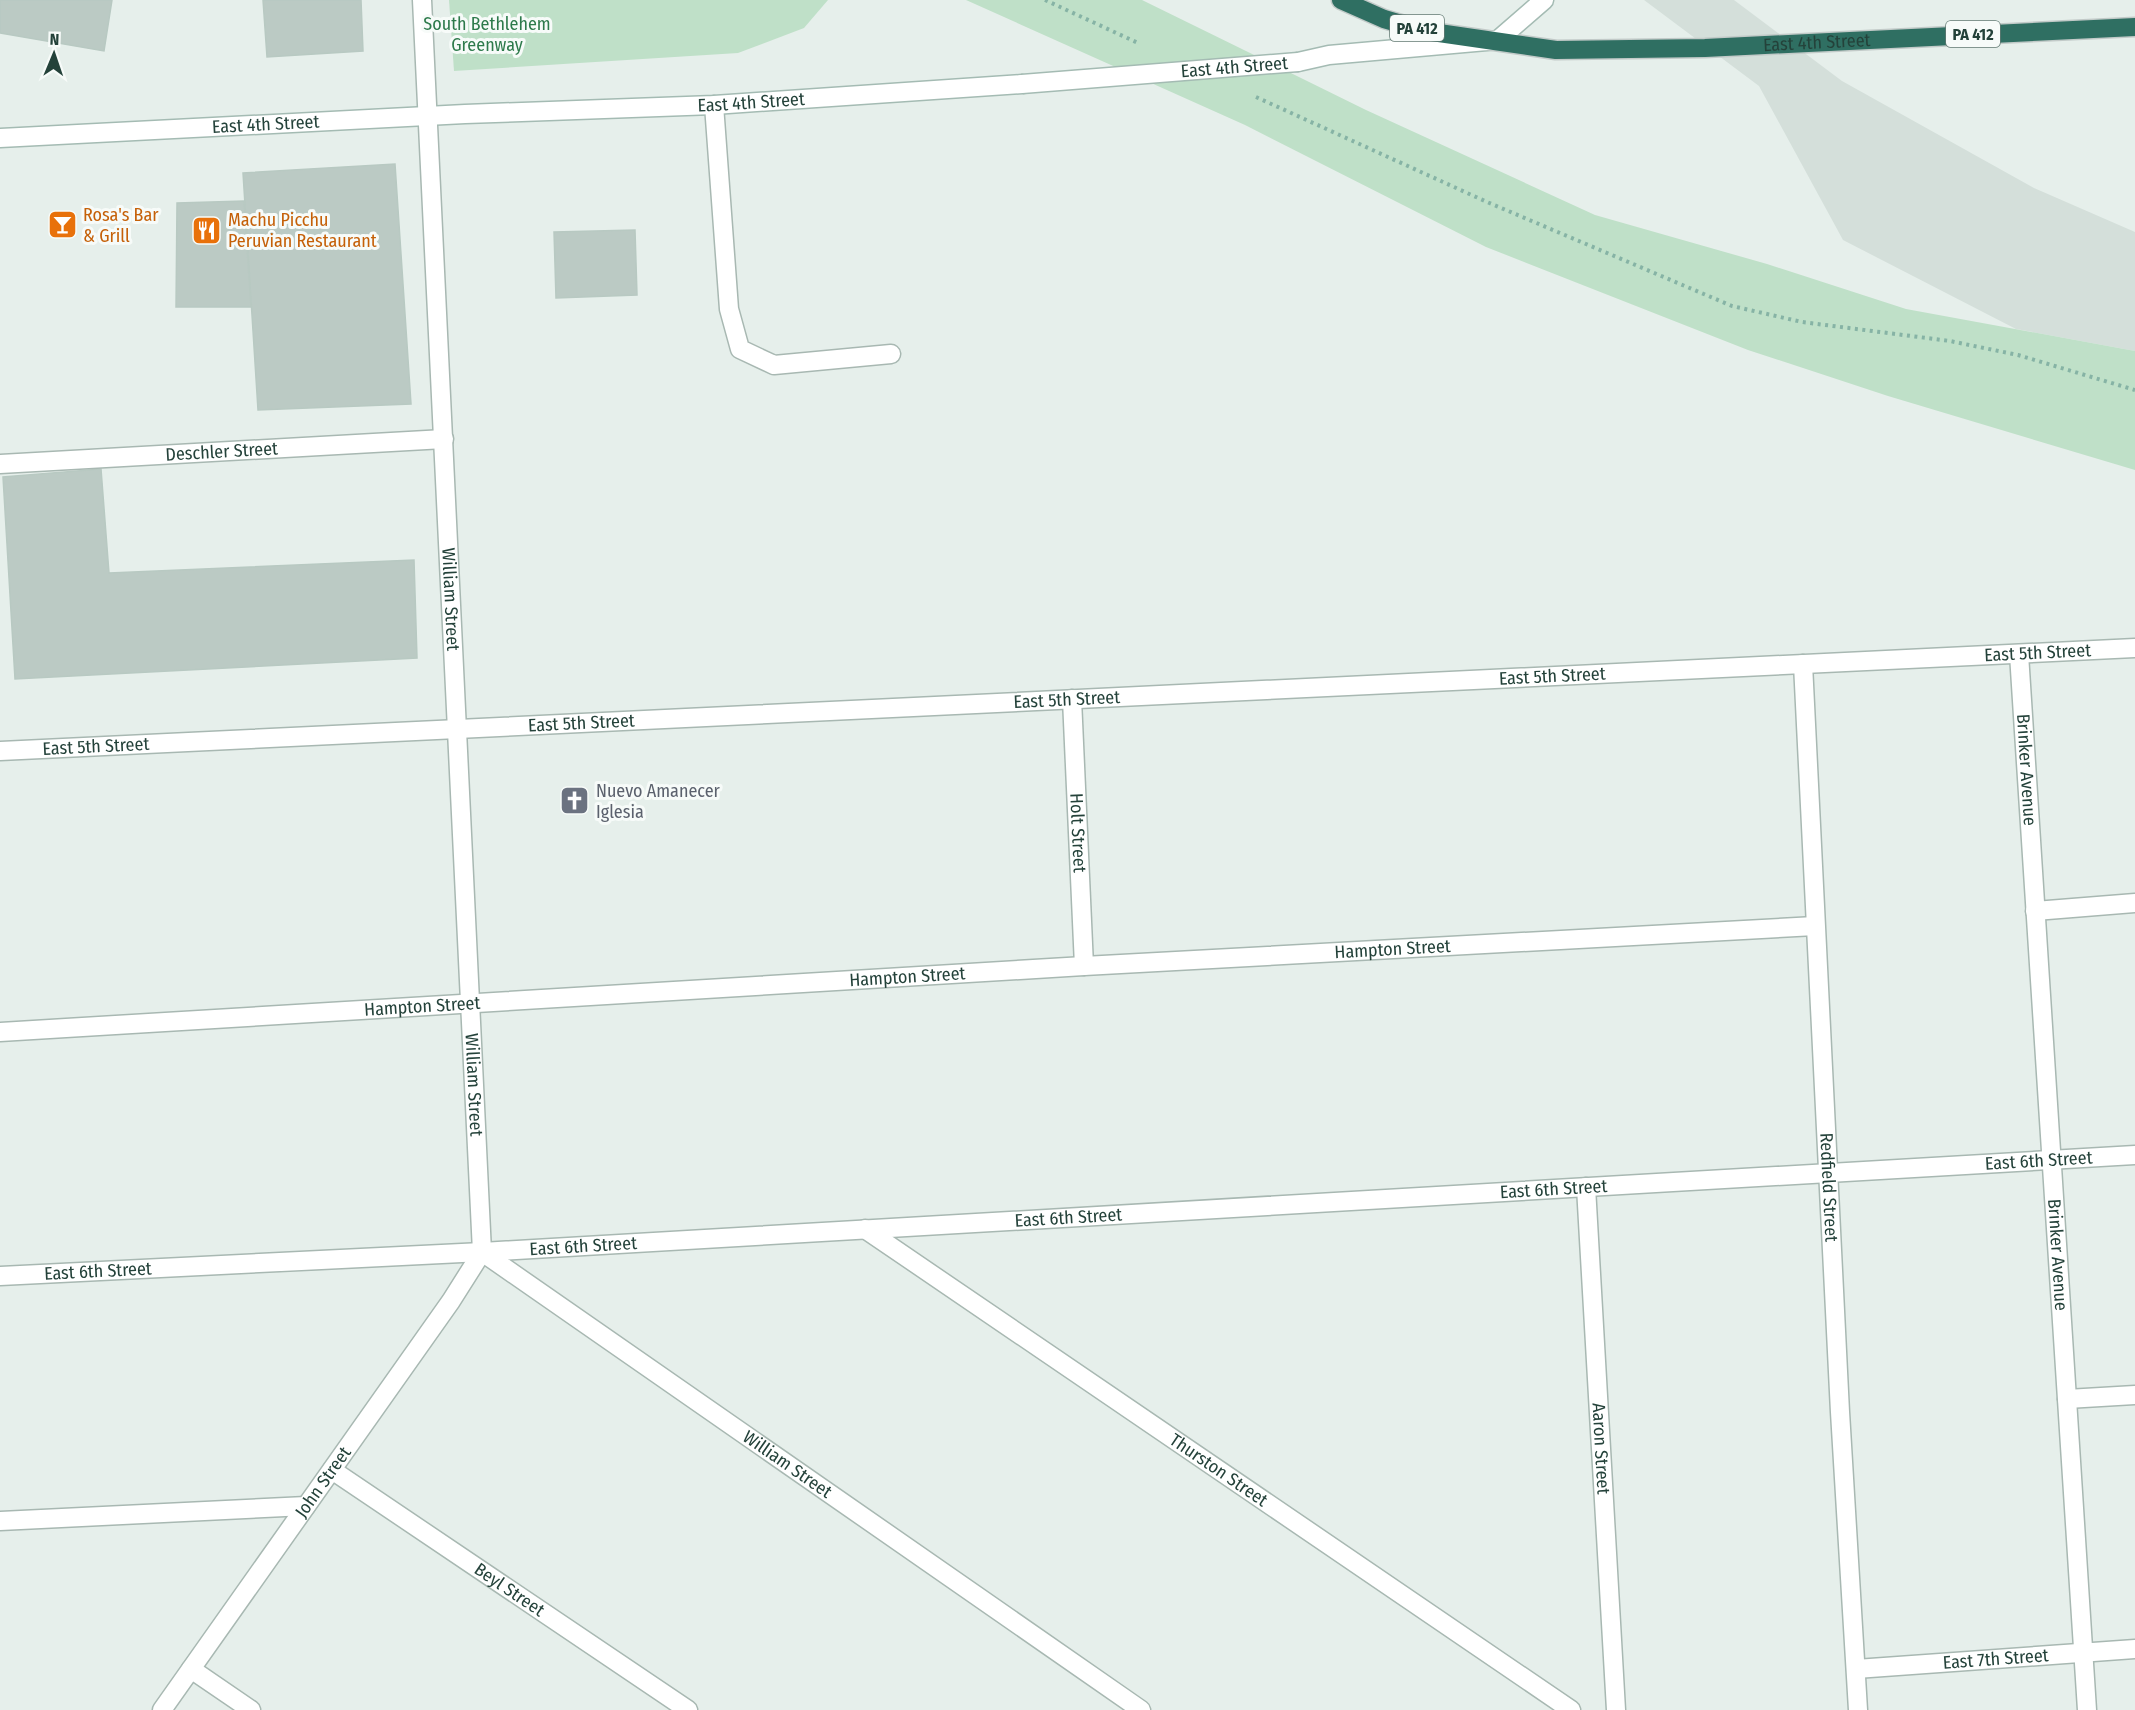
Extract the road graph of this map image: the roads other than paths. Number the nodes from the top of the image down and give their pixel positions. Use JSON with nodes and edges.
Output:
{"nodes":[{"id":1,"x":422,"y":0,"type":"edge"},
{"id":2,"x":1341,"y":0,"type":"edge"},
{"id":3,"x":1544,"y":0,"type":"edge"},
{"id":4,"x":2135,"y":27,"type":"edge"},
{"id":5,"x":1498,"y":40,"type":"junction"},
{"id":6,"x":714,"y":105,"type":"junction"},
{"id":7,"x":428,"y":116,"type":"junction"},
{"id":8,"x":0,"y":138,"type":"edge"},
{"id":9,"x":891,"y":354,"type":"dead end"},
{"id":10,"x":444,"y":440,"type":"junction"},
{"id":11,"x":0,"y":464,"type":"edge"},
{"id":12,"x":2135,"y":648,"type":"edge"},
{"id":13,"x":2019,"y":654,"type":"junction"},
{"id":14,"x":1803,"y":664,"type":"junction"},
{"id":15,"x":1072,"y":699,"type":"junction"},
{"id":16,"x":457,"y":728,"type":"junction"},
{"id":17,"x":0,"y":751,"type":"edge"},
{"id":18,"x":2135,"y":903,"type":"edge"},
{"id":19,"x":2035,"y":911,"type":"junction"},
{"id":20,"x":1815,"y":926,"type":"junction"},
{"id":21,"x":1084,"y":966,"type":"junction"},
{"id":22,"x":470,"y":1005,"type":"junction"},
{"id":23,"x":0,"y":1032,"type":"edge"},
{"id":24,"x":2135,"y":1155,"type":"edge"},
{"id":25,"x":2052,"y":1160,"type":"junction"},
{"id":26,"x":1827,"y":1173,"type":"junction"},
{"id":27,"x":1586,"y":1187,"type":"junction"},
{"id":28,"x":865,"y":1229,"type":"junction"},
{"id":29,"x":482,"y":1252,"type":"junction"},
{"id":30,"x":0,"y":1276,"type":"edge"},
{"id":31,"x":2135,"y":1395,"type":"edge"},
{"id":32,"x":2067,"y":1400,"type":"junction"},
{"id":33,"x":332,"y":1470,"type":"junction"},
{"id":34,"x":306,"y":1506,"type":"junction"},
{"id":35,"x":0,"y":1521,"type":"edge"},
{"id":36,"x":2135,"y":1649,"type":"edge"},
{"id":37,"x":2083,"y":1653,"type":"junction"},
{"id":38,"x":1856,"y":1668,"type":"junction"},
{"id":39,"x":191,"y":1669,"type":"junction"},
{"id":40,"x":162,"y":1710,"type":"edge"},
{"id":41,"x":251,"y":1710,"type":"edge"},
{"id":42,"x":688,"y":1710,"type":"edge"},
{"id":43,"x":1141,"y":1710,"type":"edge"},
{"id":44,"x":1571,"y":1710,"type":"edge"},
{"id":45,"x":1616,"y":1710,"type":"edge"},
{"id":46,"x":1858,"y":1710,"type":"edge"},
{"id":47,"x":2087,"y":1710,"type":"edge"}],
"edges":[{"from":1,"to":7,"type":"street","name":"William Street"},
{"from":2,"to":5,"type":"highway","number":"PA 412"},
{"from":3,"to":5,"type":"street"},
{"from":4,"to":5,"type":"highway","name":"East 4th Street","number":"PA 412"},
{"from":5,"to":6,"type":"street","name":"East 4th Street","bridge":true},
{"from":6,"to":7,"type":"street","name":"East 4th Street"},
{"from":6,"to":9,"type":"street"},
{"from":7,"to":8,"type":"street","name":"East 4th Street"},
{"from":7,"to":10,"type":"street","name":"William Street"},
{"from":10,"to":11,"type":"street","name":"Deschler Street"},
{"from":10,"to":16,"type":"street","name":"William Street"},
{"from":12,"to":13,"type":"street","name":"East 5th Street"},
{"from":13,"to":14,"type":"street","name":"East 5th Street"},
{"from":13,"to":19,"type":"street","name":"Brinker Avenue"},
{"from":14,"to":15,"type":"street","name":"East 5th Street"},
{"from":14,"to":20,"type":"street","name":"Redfield Street"},
{"from":15,"to":16,"type":"street","name":"East 5th Street"},
{"from":15,"to":21,"type":"street","name":"Holt Street"},
{"from":16,"to":17,"type":"street","name":"East 5th Street"},
{"from":16,"to":22,"type":"street","name":"William Street"},
{"from":18,"to":19,"type":"street"},
{"from":19,"to":25,"type":"street","name":"Brinker Avenue"},
{"from":20,"to":21,"type":"street","name":"Hampton Street"},
{"from":20,"to":26,"type":"street","name":"Redfield Street"},
{"from":21,"to":22,"type":"street","name":"Hampton Street"},
{"from":22,"to":23,"type":"street","name":"Hampton Street"},
{"from":22,"to":29,"type":"street","name":"William Street"},
{"from":24,"to":25,"type":"street","name":"East 6th Street"},
{"from":25,"to":26,"type":"street","name":"East 6th Street"},
{"from":25,"to":32,"type":"street","name":"Brinker Avenue"},
{"from":26,"to":27,"type":"street","name":"East 6th Street"},
{"from":26,"to":38,"type":"street","name":"Redfield Street"},
{"from":27,"to":28,"type":"street","name":"East 6th Street"},
{"from":27,"to":45,"type":"street","name":"Aaron Street"},
{"from":28,"to":29,"type":"street","name":"East 6th Street"},
{"from":28,"to":44,"type":"street","name":"Thurston Street"},
{"from":29,"to":30,"type":"street","name":"East 6th Street"},
{"from":29,"to":33,"type":"street","name":"John Street"},
{"from":29,"to":43,"type":"street","name":"William Street"},
{"from":31,"to":32,"type":"street"},
{"from":32,"to":37,"type":"street","name":"Brinker Avenue"},
{"from":33,"to":34,"type":"street","name":"John Street"},
{"from":33,"to":42,"type":"street","name":"Beyl Street"},
{"from":34,"to":35,"type":"street"},
{"from":34,"to":39,"type":"street","name":"John Street"},
{"from":36,"to":37,"type":"street","name":"East 7th Street"},
{"from":37,"to":38,"type":"street","name":"East 7th Street"},
{"from":37,"to":47,"type":"street","name":"Brinker Avenue"},
{"from":38,"to":46,"type":"street","name":"Redfield Street"},
{"from":39,"to":40,"type":"street","name":"John Street"},
{"from":39,"to":41,"type":"street"}]}
